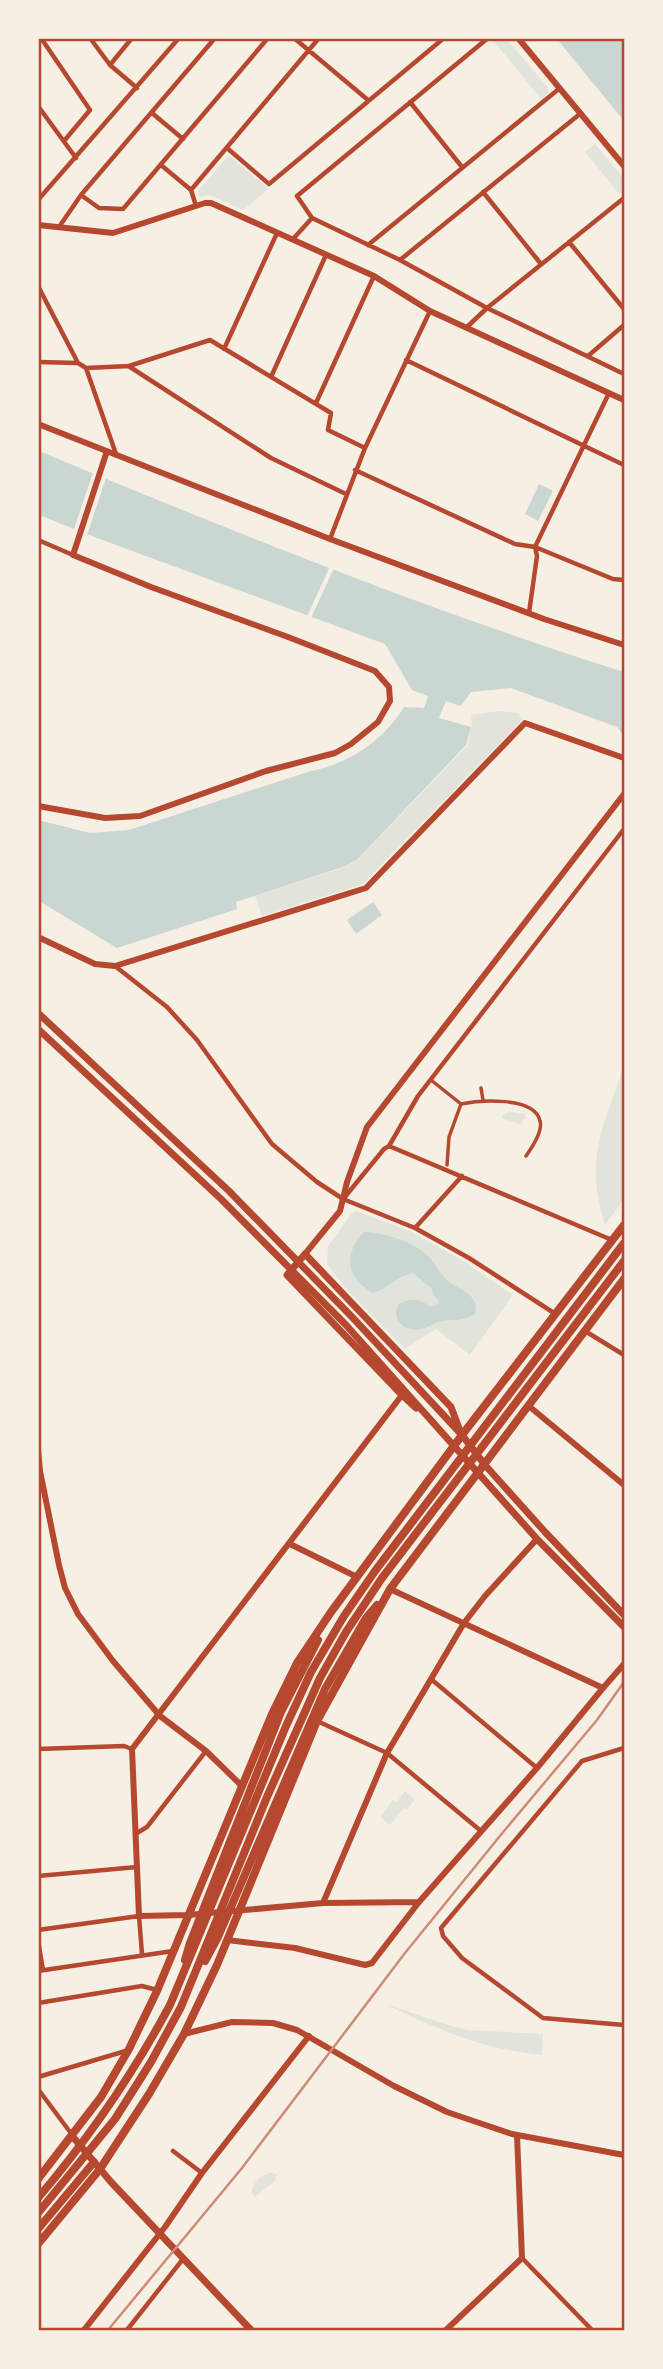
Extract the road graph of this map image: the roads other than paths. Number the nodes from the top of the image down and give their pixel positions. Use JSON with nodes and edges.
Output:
{"nodes":[{"id":1,"x":41,"y":38,"type":"edge"},
{"id":2,"x":90,"y":38,"type":"edge"},
{"id":3,"x":132,"y":38,"type":"edge"},
{"id":4,"x":179,"y":38,"type":"edge"},
{"id":5,"x":215,"y":38,"type":"edge"},
{"id":6,"x":268,"y":38,"type":"edge"},
{"id":7,"x":294,"y":38,"type":"edge"},
{"id":8,"x":318,"y":38,"type":"edge"},
{"id":9,"x":444,"y":38,"type":"edge"},
{"id":10,"x":488,"y":38,"type":"edge"},
{"id":11,"x":518,"y":38,"type":"edge"},
{"id":12,"x":308,"y":51,"type":"junction"},
{"id":13,"x":110,"y":65,"type":"junction"},
{"id":14,"x":137,"y":88,"type":"junction"},
{"id":15,"x":560,"y":88,"type":"junction"},
{"id":16,"x":368,"y":100,"type":"junction"},
{"id":17,"x":410,"y":102,"type":"junction"},
{"id":18,"x":38,"y":106,"type":"edge"},
{"id":19,"x":152,"y":113,"type":"junction"},
{"id":20,"x":581,"y":113,"type":"junction"},
{"id":21,"x":183,"y":139,"type":"junction"},
{"id":22,"x":64,"y":141,"type":"junction"},
{"id":23,"x":228,"y":148,"type":"junction"},
{"id":24,"x":76,"y":158,"type":"junction"},
{"id":25,"x":161,"y":165,"type":"junction"},
{"id":26,"x":625,"y":166,"type":"edge"},
{"id":27,"x":462,"y":167,"type":"junction"},
{"id":28,"x":191,"y":190,"type":"junction"},
{"id":29,"x":483,"y":192,"type":"junction"},
{"id":30,"x":81,"y":195,"type":"junction"},
{"id":31,"x":625,"y":198,"type":"edge"},
{"id":32,"x":38,"y":200,"type":"edge"},
{"id":33,"x":196,"y":205,"type":"junction"},
{"id":34,"x":312,"y":218,"type":"junction"},
{"id":35,"x":38,"y":225,"type":"edge"},
{"id":36,"x":59,"y":227,"type":"junction"},
{"id":37,"x":277,"y":233,"type":"junction"},
{"id":38,"x":293,"y":239,"type":"junction"},
{"id":39,"x":569,"y":242,"type":"junction"},
{"id":40,"x":367,"y":245,"type":"junction"},
{"id":41,"x":326,"y":254,"type":"junction"},
{"id":42,"x":400,"y":260,"type":"junction"},
{"id":43,"x":541,"y":264,"type":"junction"},
{"id":44,"x":374,"y":276,"type":"junction"},
{"id":45,"x":38,"y":286,"type":"edge"},
{"id":46,"x":487,"y":308,"type":"junction"},
{"id":47,"x":625,"y":309,"type":"edge"},
{"id":48,"x":430,"y":311,"type":"junction"},
{"id":49,"x":625,"y":325,"type":"edge"},
{"id":50,"x":467,"y":327,"type":"junction"},
{"id":51,"x":224,"y":349,"type":"junction"},
{"id":52,"x":588,"y":356,"type":"junction"},
{"id":53,"x":406,"y":360,"type":"junction"},
{"id":54,"x":38,"y":362,"type":"edge"},
{"id":55,"x":78,"y":363,"type":"junction"},
{"id":56,"x":130,"y":366,"type":"junction"},
{"id":57,"x":86,"y":368,"type":"junction"},
{"id":58,"x":625,"y":374,"type":"edge"},
{"id":59,"x":271,"y":377,"type":"junction"},
{"id":60,"x":609,"y":393,"type":"junction"},
{"id":61,"x":625,"y":400,"type":"edge"},
{"id":62,"x":316,"y":403,"type":"junction"},
{"id":63,"x":38,"y":424,"type":"edge"},
{"id":64,"x":584,"y":445,"type":"junction"},
{"id":65,"x":365,"y":448,"type":"junction"},
{"id":66,"x":116,"y":454,"type":"junction"},
{"id":67,"x":106,"y":455,"type":"junction"},
{"id":68,"x":625,"y":465,"type":"edge"},
{"id":69,"x":355,"y":470,"type":"junction"},
{"id":70,"x":346,"y":494,"type":"junction"},
{"id":71,"x":330,"y":539,"type":"junction"},
{"id":72,"x":38,"y":540,"type":"edge"},
{"id":73,"x":535,"y":547,"type":"junction"},
{"id":74,"x":74,"y":552,"type":"junction"},
{"id":75,"x":625,"y":580,"type":"edge"},
{"id":76,"x":529,"y":613,"type":"junction"},
{"id":77,"x":625,"y":645,"type":"edge"},
{"id":78,"x":625,"y":758,"type":"edge"},
{"id":79,"x":625,"y":794,"type":"edge"},
{"id":80,"x":38,"y":806,"type":"edge"},
{"id":81,"x":625,"y":829,"type":"edge"},
{"id":82,"x":38,"y":937,"type":"edge"},
{"id":83,"x":115,"y":966,"type":"junction"},
{"id":84,"x":38,"y":1013,"type":"edge"},
{"id":85,"x":38,"y":1028,"type":"edge"},
{"id":86,"x":430,"y":1080,"type":"junction"},
{"id":87,"x":481,"y":1088,"type":"dead end"},
{"id":88,"x":484,"y":1100,"type":"junction"},
{"id":89,"x":461,"y":1104,"type":"junction"},
{"id":90,"x":389,"y":1146,"type":"junction"},
{"id":91,"x":526,"y":1156,"type":"dead end"},
{"id":92,"x":447,"y":1165,"type":"dead end"},
{"id":93,"x":462,"y":1177,"type":"junction"},
{"id":94,"x":343,"y":1199,"type":"junction"},
{"id":95,"x":625,"y":1225,"type":"edge"},
{"id":96,"x":415,"y":1228,"type":"junction"},
{"id":97,"x":613,"y":1240,"type":"junction"},
{"id":98,"x":625,"y":1243,"type":"edge"},
{"id":99,"x":305,"y":1254,"type":"junction"},
{"id":100,"x":625,"y":1261,"type":"edge"},
{"id":101,"x":625,"y":1279,"type":"edge"},
{"id":102,"x":554,"y":1313,"type":"junction"},
{"id":103,"x":585,"y":1331,"type":"junction"},
{"id":104,"x":625,"y":1355,"type":"edge"},
{"id":105,"x":402,"y":1395,"type":"junction"},
{"id":106,"x":530,"y":1407,"type":"junction"},
{"id":107,"x":439,"y":1426,"type":"junction"},
{"id":108,"x":462,"y":1435,"type":"junction"},
{"id":109,"x":455,"y":1445,"type":"junction"},
{"id":110,"x":38,"y":1450,"type":"edge"},
{"id":111,"x":485,"y":1465,"type":"junction"},
{"id":112,"x":478,"y":1474,"type":"junction"},
{"id":113,"x":625,"y":1485,"type":"edge"},
{"id":114,"x":537,"y":1539,"type":"junction"},
{"id":115,"x":290,"y":1544,"type":"junction"},
{"id":116,"x":357,"y":1577,"type":"junction"},
{"id":117,"x":390,"y":1589,"type":"junction"},
{"id":118,"x":331,"y":1612,"type":"junction"},
{"id":119,"x":625,"y":1615,"type":"edge"},
{"id":120,"x":464,"y":1623,"type":"junction"},
{"id":121,"x":625,"y":1628,"type":"edge"},
{"id":122,"x":625,"y":1664,"type":"edge"},
{"id":123,"x":430,"y":1679,"type":"junction"},
{"id":124,"x":603,"y":1688,"type":"junction"},
{"id":125,"x":160,"y":1716,"type":"junction"},
{"id":126,"x":317,"y":1721,"type":"junction"},
{"id":127,"x":625,"y":1748,"type":"edge"},
{"id":128,"x":38,"y":1749,"type":"edge"},
{"id":129,"x":132,"y":1749,"type":"junction"},
{"id":130,"x":205,"y":1751,"type":"junction"},
{"id":131,"x":387,"y":1753,"type":"junction"},
{"id":132,"x":537,"y":1768,"type":"junction"},
{"id":133,"x":242,"y":1786,"type":"junction"},
{"id":134,"x":481,"y":1831,"type":"junction"},
{"id":135,"x":137,"y":1833,"type":"junction"},
{"id":136,"x":138,"y":1867,"type":"junction"},
{"id":137,"x":38,"y":1876,"type":"edge"},
{"id":138,"x":419,"y":1902,"type":"junction"},
{"id":139,"x":323,"y":1903,"type":"junction"},
{"id":140,"x":239,"y":1912,"type":"junction"},
{"id":141,"x":188,"y":1915,"type":"junction"},
{"id":142,"x":139,"y":1916,"type":"junction"},
{"id":143,"x":38,"y":1930,"type":"edge"},
{"id":144,"x":38,"y":1940,"type":"edge"},
{"id":145,"x":227,"y":1940,"type":"junction"},
{"id":146,"x":173,"y":1951,"type":"junction"},
{"id":147,"x":142,"y":1954,"type":"junction"},
{"id":148,"x":41,"y":1971,"type":"edge"},
{"id":149,"x":177,"y":1990,"type":"junction"},
{"id":150,"x":157,"y":1991,"type":"junction"},
{"id":151,"x":186,"y":1994,"type":"junction"},
{"id":152,"x":38,"y":2003,"type":"edge"},
{"id":153,"x":625,"y":2025,"type":"edge"},
{"id":154,"x":184,"y":2034,"type":"junction"},
{"id":155,"x":309,"y":2036,"type":"junction"},
{"id":156,"x":130,"y":2049,"type":"junction"},
{"id":157,"x":38,"y":2077,"type":"edge"},
{"id":158,"x":38,"y":2089,"type":"edge"},
{"id":159,"x":517,"y":2135,"type":"junction"},
{"id":160,"x":73,"y":2137,"type":"junction"},
{"id":161,"x":173,"y":2151,"type":"dead end"},
{"id":162,"x":625,"y":2155,"type":"edge"},
{"id":163,"x":97,"y":2166,"type":"junction"},
{"id":164,"x":202,"y":2173,"type":"junction"},
{"id":165,"x":38,"y":2179,"type":"edge"},
{"id":166,"x":38,"y":2198,"type":"edge"},
{"id":167,"x":38,"y":2213,"type":"edge"},
{"id":168,"x":38,"y":2229,"type":"edge"},
{"id":169,"x":160,"y":2234,"type":"junction"},
{"id":170,"x":38,"y":2244,"type":"edge"},
{"id":171,"x":522,"y":2258,"type":"junction"},
{"id":172,"x":184,"y":2259,"type":"junction"},
{"id":173,"x":84,"y":2330,"type":"edge"},
{"id":174,"x":127,"y":2330,"type":"edge"},
{"id":175,"x":251,"y":2330,"type":"edge"},
{"id":176,"x":446,"y":2330,"type":"edge"},
{"id":177,"x":592,"y":2330,"type":"edge"}],
"edges":[{"from":1,"to":22,"type":"street"},
{"from":2,"to":13,"type":"street"},
{"from":3,"to":13,"type":"street"},
{"from":4,"to":14,"type":"street"},
{"from":5,"to":19,"type":"street"},
{"from":6,"to":21,"type":"street"},
{"from":7,"to":12,"type":"street"},
{"from":8,"to":12,"type":"street"},
{"from":9,"to":16,"type":"street"},
{"from":10,"to":17,"type":"street"},
{"from":11,"to":15,"type":"street"},
{"from":12,"to":16,"type":"street"},
{"from":12,"to":23,"type":"street"},
{"from":13,"to":14,"type":"street"},
{"from":14,"to":24,"type":"street"},
{"from":15,"to":20,"type":"street"},
{"from":15,"to":27,"type":"street"},
{"from":16,"to":23,"type":"street"},
{"from":17,"to":27,"type":"street"},
{"from":17,"to":34,"type":"street"},
{"from":18,"to":22,"type":"street"},
{"from":19,"to":21,"type":"street"},
{"from":19,"to":30,"type":"street"},
{"from":20,"to":26,"type":"street"},
{"from":20,"to":29,"type":"street"},
{"from":21,"to":25,"type":"street"},
{"from":22,"to":24,"type":"street"},
{"from":23,"to":28,"type":"street"},
{"from":24,"to":32,"type":"street"},
{"from":25,"to":28,"type":"street"},
{"from":25,"to":30,"type":"street"},
{"from":27,"to":40,"type":"street"},
{"from":28,"to":33,"type":"street"},
{"from":29,"to":42,"type":"street"},
{"from":29,"to":43,"type":"street"},
{"from":30,"to":36,"type":"street"},
{"from":31,"to":39,"type":"street"},
{"from":33,"to":36,"type":"street"},
{"from":33,"to":37,"type":"street"},
{"from":34,"to":38,"type":"street"},
{"from":34,"to":40,"type":"street"},
{"from":35,"to":36,"type":"street"},
{"from":37,"to":38,"type":"street"},
{"from":37,"to":51,"type":"street"},
{"from":38,"to":41,"type":"street"},
{"from":39,"to":43,"type":"street"},
{"from":39,"to":47,"type":"street"},
{"from":40,"to":42,"type":"street"},
{"from":41,"to":44,"type":"street"},
{"from":41,"to":59,"type":"street"},
{"from":42,"to":46,"type":"street"},
{"from":43,"to":46,"type":"street"},
{"from":44,"to":48,"type":"street"},
{"from":44,"to":62,"type":"street"},
{"from":45,"to":55,"type":"street"},
{"from":46,"to":50,"type":"street"},
{"from":46,"to":52,"type":"street"},
{"from":48,"to":50,"type":"street"},
{"from":48,"to":53,"type":"street"},
{"from":49,"to":52,"type":"street"},
{"from":50,"to":60,"type":"street"},
{"from":51,"to":56,"type":"street"},
{"from":51,"to":59,"type":"street"},
{"from":52,"to":58,"type":"street"},
{"from":53,"to":64,"type":"street"},
{"from":53,"to":65,"type":"street"},
{"from":54,"to":55,"type":"street"},
{"from":55,"to":57,"type":"street"},
{"from":56,"to":57,"type":"street"},
{"from":56,"to":70,"type":"street"},
{"from":57,"to":66,"type":"street"},
{"from":59,"to":62,"type":"street"},
{"from":60,"to":61,"type":"street"},
{"from":60,"to":64,"type":"street"},
{"from":62,"to":65,"type":"street"},
{"from":63,"to":67,"type":"street"},
{"from":64,"to":68,"type":"street"},
{"from":64,"to":73,"type":"street"},
{"from":65,"to":69,"type":"street"},
{"from":66,"to":67,"type":"street"},
{"from":66,"to":71,"type":"street"},
{"from":67,"to":74,"type":"street"},
{"from":69,"to":70,"type":"street"},
{"from":69,"to":73,"type":"street"},
{"from":70,"to":71,"type":"street"},
{"from":71,"to":76,"type":"street"},
{"from":72,"to":74,"type":"street"},
{"from":73,"to":75,"type":"street"},
{"from":73,"to":76,"type":"street"},
{"from":74,"to":80,"type":"street"},
{"from":76,"to":77,"type":"street"},
{"from":78,"to":83,"type":"street"},
{"from":79,"to":94,"type":"street"},
{"from":81,"to":86,"type":"street"},
{"from":82,"to":83,"type":"street"},
{"from":83,"to":94,"type":"street"},
{"from":84,"to":108,"type":"main road"},
{"from":85,"to":107,"type":"main road"},
{"from":86,"to":89,"type":"street"},
{"from":86,"to":90,"type":"street"},
{"from":87,"to":88,"type":"street"},
{"from":88,"to":89,"type":"street"},
{"from":88,"to":91,"type":"street"},
{"from":89,"to":92,"type":"street"},
{"from":90,"to":93,"type":"street"},
{"from":90,"to":94,"type":"street"},
{"from":93,"to":96,"type":"street"},
{"from":93,"to":97,"type":"street"},
{"from":94,"to":96,"type":"street"},
{"from":94,"to":99,"type":"street"},
{"from":95,"to":97,"type":"highway"},
{"from":96,"to":102,"type":"street"},
{"from":97,"to":98,"type":"street"},
{"from":97,"to":102,"type":"highway"},
{"from":98,"to":149,"type":"highway"},
{"from":99,"to":105,"type":"main road"},
{"from":99,"to":108,"type":"main road"},
{"from":100,"to":151,"type":"highway"},
{"from":101,"to":103,"type":"highway"},
{"from":102,"to":108,"type":"highway"},
{"from":103,"to":104,"type":"street"},
{"from":103,"to":106,"type":"highway"},
{"from":105,"to":107,"type":"main road"},
{"from":105,"to":115,"type":"street"},
{"from":106,"to":111,"type":"highway"},
{"from":106,"to":113,"type":"street"},
{"from":107,"to":109,"type":"main road"},
{"from":108,"to":109,"type":"highway"},
{"from":108,"to":111,"type":"main road"},
{"from":109,"to":112,"type":"main road"},
{"from":109,"to":116,"type":"highway"},
{"from":110,"to":125,"type":"street"},
{"from":111,"to":112,"type":"highway"},
{"from":111,"to":119,"type":"main road"},
{"from":112,"to":114,"type":"main road"},
{"from":112,"to":117,"type":"highway"},
{"from":114,"to":120,"type":"street"},
{"from":114,"to":121,"type":"main road"},
{"from":115,"to":116,"type":"street"},
{"from":115,"to":125,"type":"street"},
{"from":116,"to":118,"type":"highway"},
{"from":117,"to":120,"type":"street"},
{"from":117,"to":126,"type":"highway"},
{"from":117,"to":151,"type":"highway"},
{"from":118,"to":133,"type":"highway"},
{"from":118,"to":149,"type":"highway"},
{"from":120,"to":123,"type":"street"},
{"from":120,"to":124,"type":"street"},
{"from":122,"to":124,"type":"street"},
{"from":123,"to":131,"type":"street"},
{"from":123,"to":132,"type":"street"},
{"from":124,"to":132,"type":"street"},
{"from":125,"to":129,"type":"street"},
{"from":125,"to":130,"type":"street"},
{"from":126,"to":131,"type":"street"},
{"from":126,"to":140,"type":"highway"},
{"from":127,"to":153,"type":"street"},
{"from":128,"to":129,"type":"street"},
{"from":129,"to":135,"type":"street"},
{"from":130,"to":133,"type":"street"},
{"from":130,"to":135,"type":"street"},
{"from":131,"to":134,"type":"street"},
{"from":131,"to":139,"type":"street"},
{"from":132,"to":134,"type":"street"},
{"from":133,"to":141,"type":"highway"},
{"from":134,"to":138,"type":"street"},
{"from":135,"to":136,"type":"street"},
{"from":136,"to":137,"type":"street"},
{"from":136,"to":142,"type":"street"},
{"from":138,"to":139,"type":"street"},
{"from":138,"to":145,"type":"street"},
{"from":139,"to":140,"type":"street"},
{"from":140,"to":141,"type":"street"},
{"from":140,"to":145,"type":"highway"},
{"from":141,"to":142,"type":"street"},
{"from":141,"to":146,"type":"highway"},
{"from":142,"to":143,"type":"street"},
{"from":142,"to":147,"type":"street"},
{"from":144,"to":148,"type":"street"},
{"from":145,"to":154,"type":"highway"},
{"from":146,"to":147,"type":"street"},
{"from":146,"to":150,"type":"highway"},
{"from":147,"to":148,"type":"street"},
{"from":149,"to":166,"type":"highway"},
{"from":150,"to":152,"type":"street"},
{"from":150,"to":156,"type":"highway"},
{"from":151,"to":167,"type":"highway"},
{"from":154,"to":155,"type":"street"},
{"from":154,"to":163,"type":"highway"},
{"from":155,"to":159,"type":"street"},
{"from":155,"to":164,"type":"street"},
{"from":156,"to":157,"type":"street"},
{"from":156,"to":160,"type":"highway"},
{"from":158,"to":160,"type":"street"},
{"from":159,"to":162,"type":"street"},
{"from":159,"to":171,"type":"street"},
{"from":160,"to":163,"type":"main road"},
{"from":160,"to":165,"type":"highway"},
{"from":161,"to":164,"type":"street"},
{"from":163,"to":168,"type":"highway"},
{"from":163,"to":169,"type":"main road"},
{"from":163,"to":170,"type":"highway"},
{"from":164,"to":169,"type":"street"},
{"from":169,"to":172,"type":"main road"},
{"from":169,"to":173,"type":"street"},
{"from":171,"to":176,"type":"street"},
{"from":171,"to":177,"type":"street"},
{"from":172,"to":174,"type":"street"},
{"from":172,"to":175,"type":"main road"}]}
